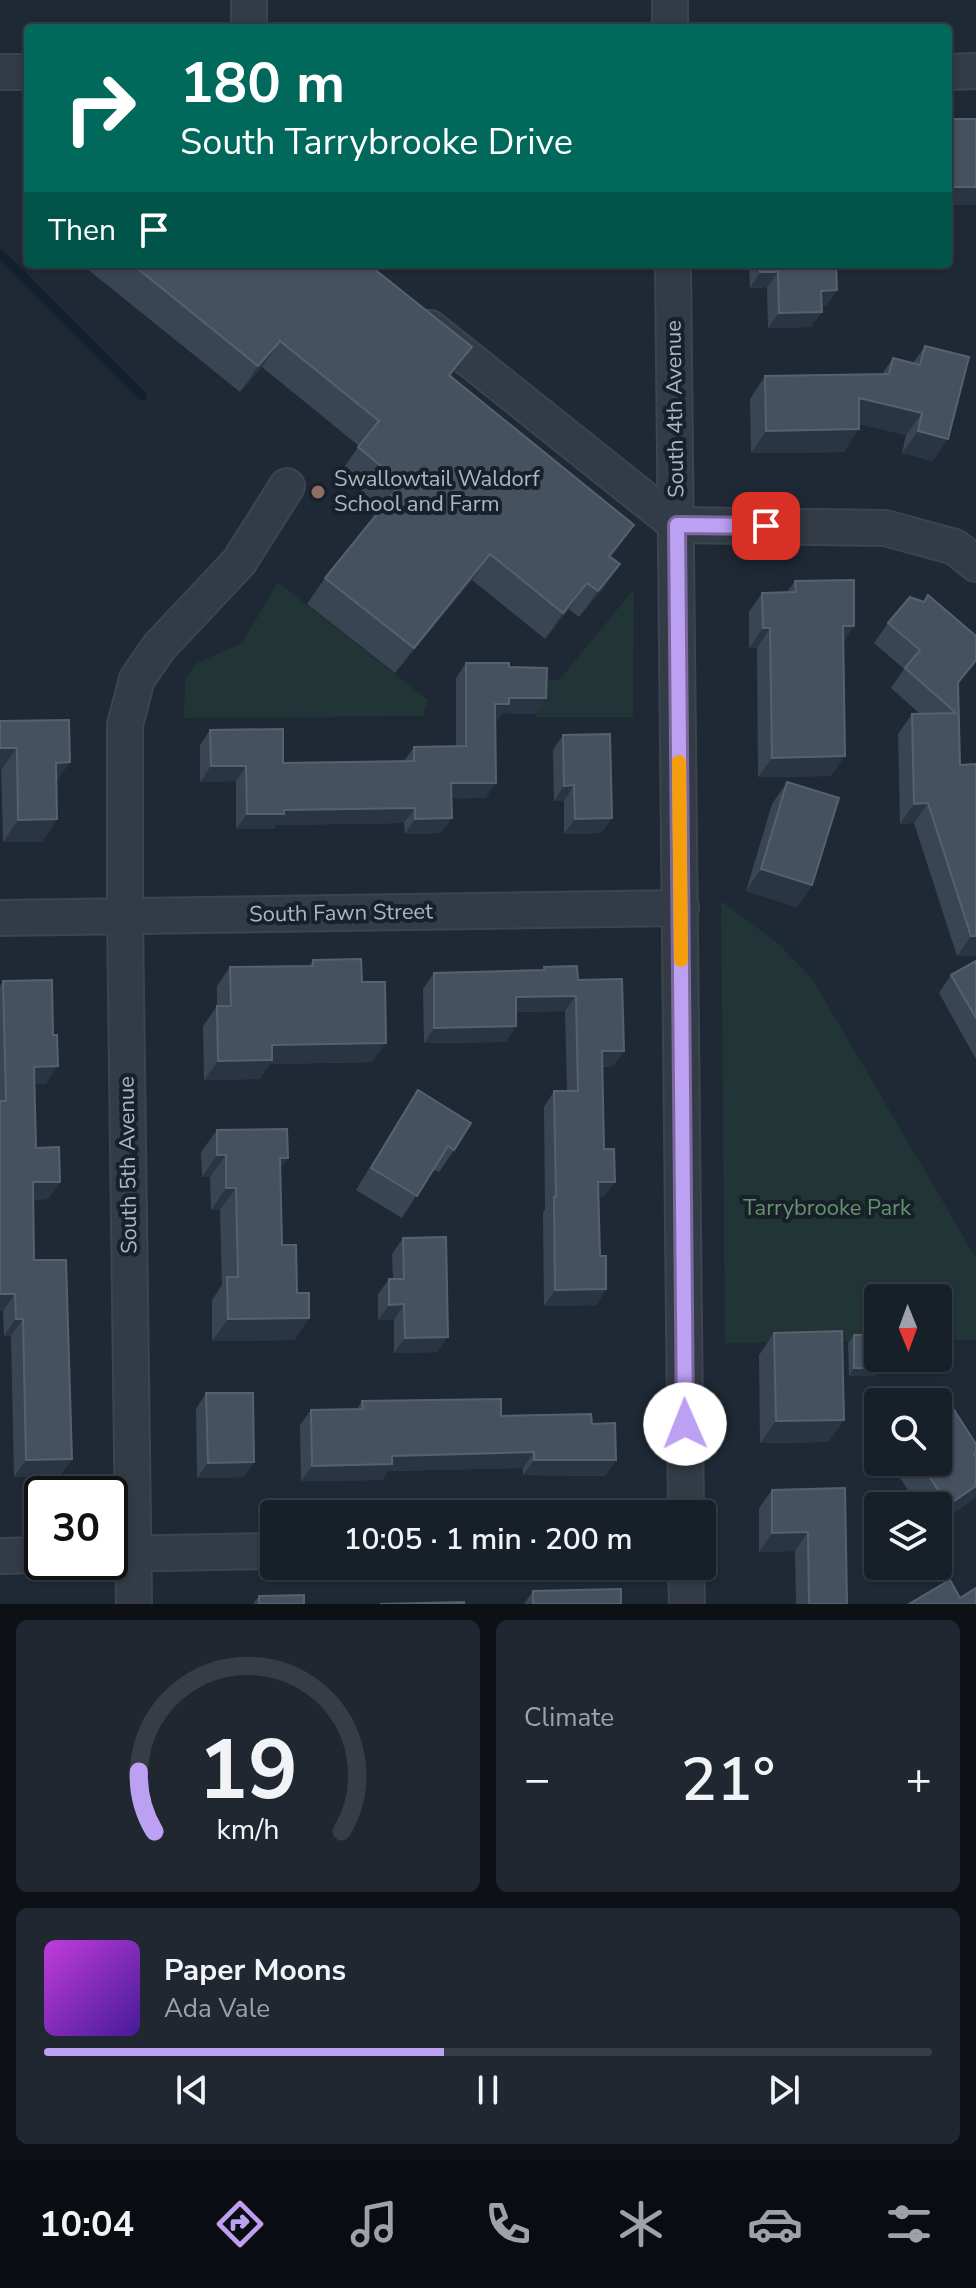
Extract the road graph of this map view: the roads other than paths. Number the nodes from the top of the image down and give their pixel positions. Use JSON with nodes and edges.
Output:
{"nodes":[{"id":1,"x":249,"y":0,"type":"edge"},
{"id":2,"x":670,"y":0,"type":"edge"},
{"id":3,"x":249,"y":24,"type":"edge"},
{"id":4,"x":670,"y":24,"type":"edge"},
{"id":5,"x":976,"y":71,"type":"edge"},
{"id":6,"x":0,"y":72,"type":"edge"},
{"id":7,"x":24,"y":72,"type":"edge"},
{"id":8,"x":952,"y":72,"type":"edge"},
{"id":9,"x":673,"y":268,"type":"edge"},
{"id":10,"x":410,"y":312,"type":"edge"},
{"id":11,"x":287,"y":486,"type":"dead end"},
{"id":12,"x":677,"y":525,"type":"junction"},
{"id":13,"x":976,"y":564,"type":"edge"},
{"id":14,"x":681,"y":908,"type":"junction"},
{"id":15,"x":125,"y":916,"type":"junction"},
{"id":16,"x":0,"y":918,"type":"edge"},
{"id":17,"x":122,"y":1476,"type":"edge"},
{"id":18,"x":686,"y":1500,"type":"edge"},
{"id":19,"x":260,"y":1551,"type":"edge"},
{"id":20,"x":128,"y":1553,"type":"edge"},
{"id":21,"x":24,"y":1555,"type":"edge"},
{"id":22,"x":0,"y":1556,"type":"edge"},
{"id":23,"x":128,"y":1578,"type":"edge"},
{"id":24,"x":686,"y":1580,"type":"edge"},
{"id":25,"x":134,"y":1604,"type":"edge"},
{"id":26,"x":687,"y":1604,"type":"edge"}],
"edges":[{"from":1,"to":3,"type":"street"},
{"from":2,"to":4,"type":"street"},
{"from":5,"to":8,"type":"street"},
{"from":6,"to":7,"type":"street"},
{"from":9,"to":12,"type":"street","name":"South 4th Avenue"},
{"from":10,"to":12,"type":"street"},
{"from":11,"to":15,"type":"street","name":"South 5th Avenue"},
{"from":12,"to":13,"type":"street"},
{"from":12,"to":14,"type":"street","name":"South 4th Avenue"},
{"from":14,"to":15,"type":"street","name":"South Fawn Street"},
{"from":14,"to":18,"type":"street","name":"South 4th Avenue"},
{"from":15,"to":16,"type":"street","name":"South Fawn Street"},
{"from":15,"to":17,"type":"street","name":"South 5th Avenue"},
{"from":19,"to":20,"type":"street"},
{"from":21,"to":22,"type":"street"},
{"from":23,"to":25,"type":"street","name":"South 5th Avenue"},
{"from":24,"to":26,"type":"street"}]}
